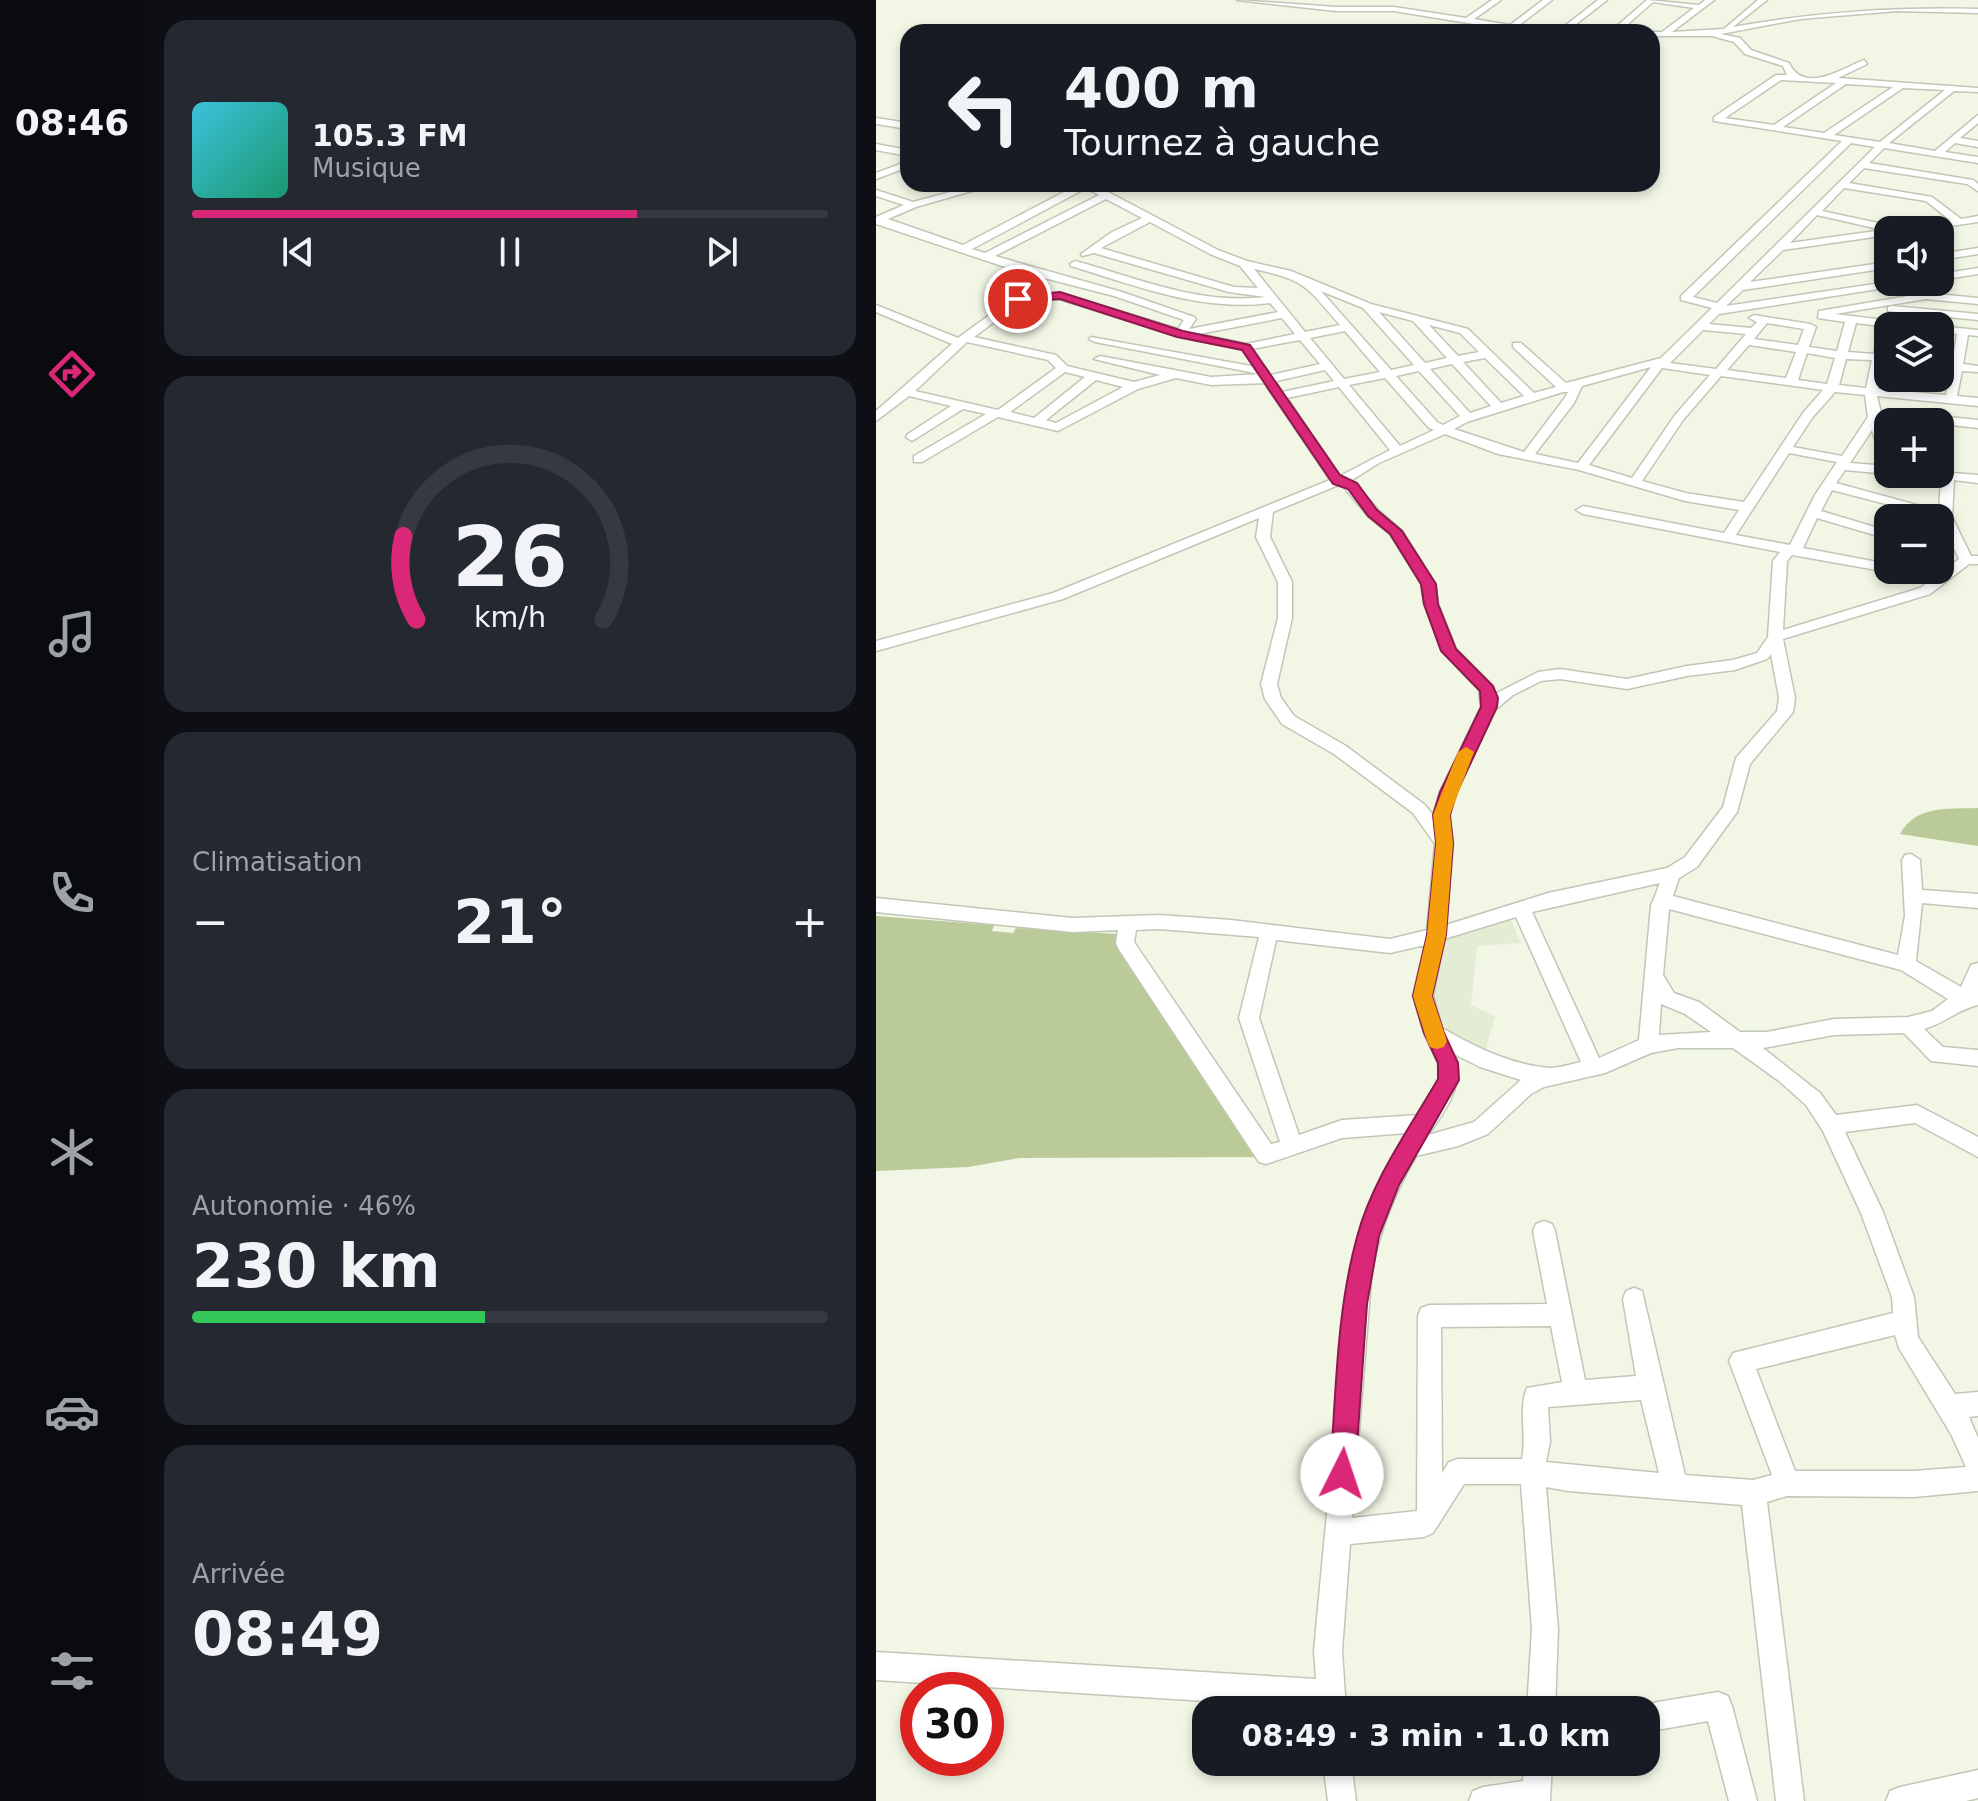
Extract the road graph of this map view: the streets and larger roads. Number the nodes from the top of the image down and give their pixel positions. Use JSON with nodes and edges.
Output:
{"nodes":[{"id":1,"x":1241,"y":0,"type":"edge"},
{"id":2,"x":1392,"y":0,"type":"edge"},
{"id":3,"x":1497,"y":0,"type":"edge"},
{"id":4,"x":1548,"y":0,"type":"edge"},
{"id":5,"x":1603,"y":0,"type":"edge"},
{"id":6,"x":1653,"y":0,"type":"edge"},
{"id":7,"x":1710,"y":0,"type":"edge"},
{"id":8,"x":1756,"y":0,"type":"edge"},
{"id":9,"x":1763,"y":0,"type":"edge"},
{"id":10,"x":1868,"y":0,"type":"edge"},
{"id":11,"x":1435,"y":7,"type":"dead end"},
{"id":12,"x":1701,"y":7,"type":"junction"},
{"id":13,"x":1379,"y":8,"type":"junction"},
{"id":14,"x":1810,"y":8,"type":"dead end"},
{"id":15,"x":1887,"y":10,"type":"junction"},
{"id":16,"x":1978,"y":11,"type":"edge"},
{"id":17,"x":1425,"y":13,"type":"junction"},
{"id":18,"x":1582,"y":16,"type":"junction"},
{"id":19,"x":1800,"y":17,"type":"junction"},
{"id":20,"x":1596,"y":18,"type":"dead end"},
{"id":21,"x":1610,"y":20,"type":"dead end"},
{"id":22,"x":1467,"y":21,"type":"junction"},
{"id":23,"x":1625,"y":23,"type":"joint"},
{"id":24,"x":1486,"y":24,"type":"edge"},
{"id":25,"x":1516,"y":24,"type":"edge"},
{"id":26,"x":1572,"y":24,"type":"edge"},
{"id":27,"x":1724,"y":31,"type":"junction"},
{"id":28,"x":1660,"y":34,"type":"edge"},
{"id":29,"x":1664,"y":34,"type":"junction"},
{"id":30,"x":1709,"y":34,"type":"junction"},
{"id":31,"x":1864,"y":62,"type":"dead end"},
{"id":32,"x":1800,"y":78,"type":"junction"},
{"id":33,"x":1829,"y":80,"type":"junction"},
{"id":34,"x":1845,"y":81,"type":"junction"},
{"id":35,"x":1901,"y":85,"type":"junction"},
{"id":36,"x":1953,"y":88,"type":"junction"},
{"id":37,"x":1978,"y":90,"type":"edge"},
{"id":38,"x":1978,"y":118,"type":"edge"},
{"id":39,"x":876,"y":121,"type":"edge"},
{"id":40,"x":900,"y":125,"type":"edge"},
{"id":41,"x":1776,"y":128,"type":"junction"},
{"id":42,"x":1963,"y":131,"type":"junction"},
{"id":43,"x":1978,"y":134,"type":"edge"},
{"id":44,"x":1826,"y":136,"type":"junction"},
{"id":45,"x":1849,"y":140,"type":"junction"},
{"id":46,"x":1953,"y":140,"type":"junction"},
{"id":47,"x":1978,"y":144,"type":"edge"},
{"id":48,"x":1882,"y":145,"type":"junction"},
{"id":49,"x":876,"y":147,"type":"edge"},
{"id":50,"x":900,"y":152,"type":"edge"},
{"id":51,"x":1937,"y":154,"type":"junction"},
{"id":52,"x":1978,"y":160,"type":"edge"},
{"id":53,"x":1862,"y":165,"type":"junction"},
{"id":54,"x":900,"y":167,"type":"edge"},
{"id":55,"x":877,"y":176,"type":"edge"},
{"id":56,"x":1842,"y":185,"type":"junction"},
{"id":57,"x":1978,"y":188,"type":"edge"},
{"id":58,"x":961,"y":192,"type":"edge"},
{"id":59,"x":1071,"y":192,"type":"edge"},
{"id":60,"x":1104,"y":192,"type":"edge"},
{"id":61,"x":876,"y":193,"type":"edge"},
{"id":62,"x":1108,"y":194,"type":"junction"},
{"id":63,"x":913,"y":205,"type":"junction"},
{"id":64,"x":1815,"y":212,"type":"junction"},
{"id":65,"x":1150,"y":218,"type":"junction"},
{"id":66,"x":1978,"y":219,"type":"edge"},
{"id":67,"x":878,"y":220,"type":"edge"},
{"id":68,"x":1959,"y":222,"type":"junction"},
{"id":69,"x":1954,"y":223,"type":"edge"},
{"id":70,"x":1874,"y":224,"type":"edge"},
{"id":71,"x":1874,"y":234,"type":"edge"},
{"id":72,"x":1780,"y":247,"type":"junction"},
{"id":73,"x":964,"y":249,"type":"junction"},
{"id":74,"x":1092,"y":249,"type":"junction"},
{"id":75,"x":1978,"y":251,"type":"edge"},
{"id":76,"x":1954,"y":256,"type":"edge"},
{"id":77,"x":986,"y":257,"type":"junction"},
{"id":78,"x":1075,"y":264,"type":"junction"},
{"id":79,"x":1244,"y":264,"type":"junction"},
{"id":80,"x":1874,"y":267,"type":"edge"},
{"id":81,"x":1954,"y":270,"type":"edge"},
{"id":82,"x":1978,"y":271,"type":"edge"},
{"id":83,"x":1960,"y":274,"type":"junction"},
{"id":84,"x":1954,"y":275,"type":"edge"},
{"id":85,"x":1054,"y":277,"type":"junction"},
{"id":86,"x":1306,"y":280,"type":"junction"},
{"id":87,"x":1978,"y":283,"type":"edge"},
{"id":88,"x":1740,"y":287,"type":"junction"},
{"id":89,"x":1874,"y":287,"type":"edge"},
{"id":90,"x":1269,"y":296,"type":"junction"},
{"id":91,"x":1808,"y":297,"type":"junction"},
{"id":92,"x":1978,"y":301,"type":"edge"},
{"id":93,"x":1765,"y":304,"type":"junction"},
{"id":94,"x":1367,"y":306,"type":"junction"},
{"id":95,"x":1866,"y":306,"type":"junction"},
{"id":96,"x":876,"y":308,"type":"edge"},
{"id":97,"x":1795,"y":308,"type":"junction"},
{"id":98,"x":1718,"y":309,"type":"junction"},
{"id":99,"x":1823,"y":313,"type":"junction"},
{"id":100,"x":1285,"y":314,"type":"junction"},
{"id":101,"x":1978,"y":317,"type":"edge"},
{"id":102,"x":1417,"y":319,"type":"junction"},
{"id":103,"x":1765,"y":319,"type":"junction"},
{"id":104,"x":1851,"y":320,"type":"junction"},
{"id":105,"x":1781,"y":322,"type":"junction"},
{"id":106,"x":1874,"y":322,"type":"edge"},
{"id":107,"x":1701,"y":326,"type":"junction"},
{"id":108,"x":1347,"y":327,"type":"junction"},
{"id":109,"x":1954,"y":331,"type":"edge"},
{"id":110,"x":1963,"y":332,"type":"junction"},
{"id":111,"x":1978,"y":333,"type":"edge"},
{"id":112,"x":1181,"y":334,"type":"junction"},
{"id":113,"x":1303,"y":336,"type":"junction"},
{"id":114,"x":1750,"y":337,"type":"junction"},
{"id":115,"x":1095,"y":339,"type":"dead end"},
{"id":116,"x":962,"y":341,"type":"junction"},
{"id":117,"x":1245,"y":345,"type":"junction"},
{"id":118,"x":1517,"y":345,"type":"dead end"},
{"id":119,"x":1802,"y":349,"type":"junction"},
{"id":120,"x":1486,"y":354,"type":"junction"},
{"id":121,"x":1841,"y":355,"type":"junction"},
{"id":122,"x":1874,"y":357,"type":"edge"},
{"id":123,"x":1100,"y":359,"type":"dead end"},
{"id":124,"x":1455,"y":360,"type":"junction"},
{"id":125,"x":1656,"y":364,"type":"junction"},
{"id":126,"x":1328,"y":366,"type":"junction"},
{"id":127,"x":1422,"y":367,"type":"junction"},
{"id":128,"x":1954,"y":367,"type":"edge"},
{"id":129,"x":1957,"y":367,"type":"junction"},
{"id":130,"x":1063,"y":368,"type":"junction"},
{"id":131,"x":1978,"y":369,"type":"edge"},
{"id":132,"x":1387,"y":373,"type":"junction"},
{"id":133,"x":1718,"y":373,"type":"junction"},
{"id":134,"x":1176,"y":374,"type":"junction"},
{"id":135,"x":1266,"y":376,"type":"junction"},
{"id":136,"x":1093,"y":377,"type":"junction"},
{"id":137,"x":1341,"y":382,"type":"junction"},
{"id":138,"x":1791,"y":382,"type":"junction"},
{"id":139,"x":1874,"y":384,"type":"edge"},
{"id":140,"x":1134,"y":386,"type":"junction"},
{"id":141,"x":1571,"y":387,"type":"junction"},
{"id":142,"x":1832,"y":388,"type":"junction"},
{"id":143,"x":906,"y":392,"type":"junction"},
{"id":144,"x":1871,"y":392,"type":"junction"},
{"id":145,"x":1917,"y":392,"type":"edge"},
{"id":146,"x":1279,"y":396,"type":"junction"},
{"id":147,"x":1917,"y":396,"type":"junction"},
{"id":148,"x":1532,"y":398,"type":"junction"},
{"id":149,"x":1951,"y":399,"type":"junction"},
{"id":150,"x":1978,"y":402,"type":"edge"},
{"id":151,"x":961,"y":405,"type":"junction"},
{"id":152,"x":1499,"y":408,"type":"junction"},
{"id":153,"x":1923,"y":408,"type":"edge"},
{"id":154,"x":998,"y":414,"type":"junction"},
{"id":155,"x":876,"y":417,"type":"edge"},
{"id":156,"x":1467,"y":417,"type":"junction"},
{"id":157,"x":1874,"y":417,"type":"joint"},
{"id":158,"x":1035,"y":423,"type":"junction"},
{"id":159,"x":1954,"y":423,"type":"edge"},
{"id":160,"x":1978,"y":424,"type":"edge"},
{"id":161,"x":1445,"y":430,"type":"junction"},
{"id":162,"x":912,"y":437,"type":"dead end"},
{"id":163,"x":1785,"y":449,"type":"junction"},
{"id":164,"x":1397,"y":451,"type":"junction"},
{"id":165,"x":1527,"y":456,"type":"junction"},
{"id":166,"x":918,"y":459,"type":"dead end"},
{"id":167,"x":1843,"y":463,"type":"junction"},
{"id":168,"x":1581,"y":467,"type":"junction"},
{"id":169,"x":1874,"y":468,"type":"edge"},
{"id":170,"x":1954,"y":477,"type":"edge"},
{"id":171,"x":1978,"y":479,"type":"edge"},
{"id":172,"x":1339,"y":480,"type":"junction"},
{"id":173,"x":1635,"y":482,"type":"junction"},
{"id":174,"x":1829,"y":485,"type":"junction"},
{"id":175,"x":1898,"y":504,"type":"edge"},
{"id":176,"x":1748,"y":507,"type":"junction"},
{"id":177,"x":1267,"y":509,"type":"junction"},
{"id":178,"x":1583,"y":510,"type":"dead end"},
{"id":179,"x":1813,"y":513,"type":"junction"},
{"id":180,"x":1874,"y":531,"type":"edge"},
{"id":181,"x":1954,"y":532,"type":"edge"},
{"id":182,"x":1727,"y":539,"type":"junction"},
{"id":183,"x":1791,"y":550,"type":"junction"},
{"id":184,"x":1969,"y":557,"type":"edge"},
{"id":185,"x":1874,"y":565,"type":"edge"},
{"id":186,"x":1935,"y":584,"type":"edge"},
{"id":187,"x":1775,"y":637,"type":"junction"},
{"id":188,"x":876,"y":646,"type":"edge"},
{"id":189,"x":1489,"y":707,"type":"junction"},
{"id":190,"x":1444,"y":843,"type":"junction"},
{"id":191,"x":1911,"y":860,"type":"dead end"},
{"id":192,"x":1672,"y":874,"type":"junction"},
{"id":193,"x":1914,"y":896,"type":"junction"},
{"id":194,"x":1662,"y":900,"type":"junction"},
{"id":195,"x":1978,"y":901,"type":"edge"},
{"id":196,"x":876,"y":905,"type":"edge"},
{"id":197,"x":1521,"y":908,"type":"junction"},
{"id":198,"x":1128,"y":923,"type":"junction"},
{"id":199,"x":1269,"y":932,"type":"junction"},
{"id":200,"x":1436,"y":935,"type":"junction"},
{"id":201,"x":1906,"y":964,"type":"junction"},
{"id":202,"x":1978,"y":970,"type":"edge"},
{"id":203,"x":1654,"y":975,"type":"junction"},
{"id":204,"x":1970,"y":999,"type":"edge"},
{"id":205,"x":1908,"y":1025,"type":"junction"},
{"id":206,"x":1434,"y":1033,"type":"junction"},
{"id":207,"x":1738,"y":1042,"type":"junction"},
{"id":208,"x":1648,"y":1045,"type":"junction"},
{"id":209,"x":1978,"y":1058,"type":"edge"},
{"id":210,"x":1594,"y":1068,"type":"junction"},
{"id":211,"x":1555,"y":1076,"type":"junction"},
{"id":212,"x":1425,"y":1123,"type":"junction"},
{"id":213,"x":1831,"y":1125,"type":"junction"},
{"id":214,"x":1292,"y":1147,"type":"junction"},
{"id":215,"x":1410,"y":1148,"type":"junction"},
{"id":216,"x":1978,"y":1148,"type":"edge"},
{"id":217,"x":1544,"y":1231,"type":"dead end"},
{"id":218,"x":1634,"y":1299,"type":"dead end"},
{"id":219,"x":1559,"y":1315,"type":"junction"},
{"id":220,"x":1905,"y":1321,"type":"junction"},
{"id":221,"x":1650,"y":1387,"type":"junction"},
{"id":222,"x":1576,"y":1393,"type":"junction"},
{"id":223,"x":1978,"y":1404,"type":"edge"},
{"id":224,"x":1949,"y":1407,"type":"junction"},
{"id":225,"x":1978,"y":1466,"type":"edge"},
{"id":226,"x":1532,"y":1472,"type":"junction"},
{"id":227,"x":1978,"y":1479,"type":"edge"},
{"id":228,"x":1787,"y":1483,"type":"junction"},
{"id":229,"x":1675,"y":1487,"type":"junction"},
{"id":230,"x":1753,"y":1493,"type":"junction"},
{"id":231,"x":1430,"y":1515,"type":"junction"},
{"id":232,"x":1338,"y":1532,"type":"junction"},
{"id":233,"x":876,"y":1666,"type":"edge"},
{"id":234,"x":1255,"y":1696,"type":"edge"},
{"id":235,"x":1331,"y":1696,"type":"edge"},
{"id":236,"x":1542,"y":1696,"type":"edge"},
{"id":237,"x":1660,"y":1716,"type":"edge"},
{"id":238,"x":1339,"y":1776,"type":"edge"},
{"id":239,"x":1537,"y":1776,"type":"edge"},
{"id":240,"x":1978,"y":1784,"type":"edge"},
{"id":241,"x":1536,"y":1797,"type":"edge"},
{"id":242,"x":1342,"y":1801,"type":"edge"},
{"id":243,"x":1483,"y":1801,"type":"edge"},
{"id":244,"x":1743,"y":1801,"type":"edge"},
{"id":245,"x":1790,"y":1801,"type":"edge"},
{"id":246,"x":1900,"y":1801,"type":"edge"}],
"edges":[{"from":1,"to":13,"type":"street"},
{"from":2,"to":13,"type":"street"},
{"from":3,"to":22,"type":"street"},
{"from":4,"to":25,"type":"street"},
{"from":5,"to":18,"type":"street"},
{"from":6,"to":12,"type":"street"},
{"from":6,"to":23,"type":"street"},
{"from":7,"to":12,"type":"street"},
{"from":8,"to":9,"type":"street"},
{"from":9,"to":27,"type":"street"},
{"from":10,"to":15,"type":"street"},
{"from":11,"to":17,"type":"street"},
{"from":12,"to":29,"type":"street"},
{"from":13,"to":17,"type":"street"},
{"from":14,"to":19,"type":"street"},
{"from":15,"to":16,"type":"street"},
{"from":15,"to":19,"type":"street"},
{"from":17,"to":22,"type":"street"},
{"from":18,"to":20,"type":"street"},
{"from":18,"to":26,"type":"street"},
{"from":19,"to":27,"type":"street"},
{"from":21,"to":23,"type":"street"},
{"from":22,"to":24,"type":"street"},
{"from":27,"to":30,"type":"street"},
{"from":28,"to":29,"type":"street"},
{"from":29,"to":30,"type":"street"},
{"from":30,"to":32,"type":"street"},
{"from":31,"to":33,"type":"street"},
{"from":32,"to":33,"type":"street"},
{"from":32,"to":41,"type":"street"},
{"from":33,"to":34,"type":"street"},
{"from":34,"to":35,"type":"street"},
{"from":34,"to":41,"type":"street"},
{"from":35,"to":36,"type":"street"},
{"from":35,"to":44,"type":"street"},
{"from":36,"to":37,"type":"street"},
{"from":36,"to":48,"type":"street"},
{"from":38,"to":42,"type":"street"},
{"from":39,"to":40,"type":"street"},
{"from":41,"to":44,"type":"street"},
{"from":42,"to":43,"type":"street"},
{"from":42,"to":46,"type":"street"},
{"from":44,"to":45,"type":"street"},
{"from":45,"to":48,"type":"street"},
{"from":45,"to":98,"type":"street"},
{"from":46,"to":47,"type":"street"},
{"from":46,"to":51,"type":"street"},
{"from":48,"to":51,"type":"street"},
{"from":48,"to":53,"type":"street"},
{"from":49,"to":50,"type":"street"},
{"from":51,"to":52,"type":"street"},
{"from":53,"to":56,"type":"street"},
{"from":53,"to":57,"type":"street"},
{"from":54,"to":55,"type":"street"},
{"from":56,"to":64,"type":"street"},
{"from":56,"to":68,"type":"street"},
{"from":58,"to":63,"type":"street"},
{"from":59,"to":73,"type":"street"},
{"from":60,"to":62,"type":"street"},
{"from":61,"to":63,"type":"street"},
{"from":62,"to":65,"type":"street"},
{"from":62,"to":77,"type":"street"},
{"from":63,"to":67,"type":"street"},
{"from":64,"to":70,"type":"street"},
{"from":64,"to":72,"type":"street"},
{"from":65,"to":74,"type":"street"},
{"from":65,"to":79,"type":"street"},
{"from":66,"to":68,"type":"street"},
{"from":67,"to":73,"type":"street"},
{"from":68,"to":69,"type":"street"},
{"from":71,"to":72,"type":"street"},
{"from":72,"to":88,"type":"street"},
{"from":73,"to":77,"type":"street"},
{"from":74,"to":78,"type":"street"},
{"from":74,"to":90,"type":"street"},
{"from":75,"to":76,"type":"street"},
{"from":77,"to":85,"type":"street"},
{"from":78,"to":85,"type":"street"},
{"from":78,"to":90,"type":"street"},
{"from":79,"to":86,"type":"street"},
{"from":79,"to":90,"type":"street"},
{"from":80,"to":88,"type":"street"},
{"from":81,"to":83,"type":"street"},
{"from":82,"to":83,"type":"street"},
{"from":83,"to":84,"type":"street"},
{"from":83,"to":87,"type":"street"},
{"from":85,"to":112,"type":"street"},
{"from":86,"to":94,"type":"street"},
{"from":86,"to":108,"type":"street"},
{"from":88,"to":98,"type":"street"},
{"from":89,"to":91,"type":"street"},
{"from":90,"to":100,"type":"street"},
{"from":91,"to":93,"type":"street"},
{"from":91,"to":97,"type":"street"},
{"from":92,"to":95,"type":"street"},
{"from":93,"to":97,"type":"street"},
{"from":93,"to":98,"type":"street"},
{"from":94,"to":102,"type":"street"},
{"from":94,"to":127,"type":"street"},
{"from":95,"to":99,"type":"street"},
{"from":95,"to":101,"type":"street"},
{"from":96,"to":116,"type":"street"},
{"from":97,"to":99,"type":"street"},
{"from":97,"to":105,"type":"street"},
{"from":98,"to":103,"type":"street"},
{"from":98,"to":107,"type":"street"},
{"from":99,"to":104,"type":"street"},
{"from":100,"to":112,"type":"street"},
{"from":100,"to":113,"type":"street"},
{"from":102,"to":120,"type":"street"},
{"from":102,"to":124,"type":"street"},
{"from":103,"to":105,"type":"street"},
{"from":103,"to":114,"type":"street"},
{"from":104,"to":106,"type":"street"},
{"from":104,"to":121,"type":"street"},
{"from":105,"to":119,"type":"street"},
{"from":107,"to":114,"type":"street"},
{"from":107,"to":125,"type":"street"},
{"from":108,"to":113,"type":"street"},
{"from":108,"to":132,"type":"street"},
{"from":109,"to":110,"type":"street"},
{"from":110,"to":111,"type":"street"},
{"from":110,"to":129,"type":"street"},
{"from":112,"to":116,"type":"street"},
{"from":112,"to":117,"type":"street"},
{"from":113,"to":117,"type":"street"},
{"from":113,"to":126,"type":"street"},
{"from":114,"to":119,"type":"street"},
{"from":114,"to":133,"type":"street"},
{"from":115,"to":135,"type":"street"},
{"from":116,"to":130,"type":"street"},
{"from":116,"to":143,"type":"street"},
{"from":117,"to":135,"type":"street"},
{"from":118,"to":141,"type":"street"},
{"from":119,"to":121,"type":"street"},
{"from":119,"to":138,"type":"street"},
{"from":120,"to":124,"type":"street"},
{"from":120,"to":148,"type":"street"},
{"from":121,"to":122,"type":"street"},
{"from":121,"to":142,"type":"street"},
{"from":123,"to":134,"type":"street"},
{"from":124,"to":127,"type":"street"},
{"from":124,"to":152,"type":"street"},
{"from":125,"to":133,"type":"street"},
{"from":125,"to":141,"type":"street"},
{"from":125,"to":168,"type":"street"},
{"from":126,"to":135,"type":"street"},
{"from":126,"to":137,"type":"street"},
{"from":127,"to":132,"type":"street"},
{"from":127,"to":156,"type":"street"},
{"from":128,"to":129,"type":"street"},
{"from":129,"to":131,"type":"street"},
{"from":129,"to":149,"type":"street"},
{"from":130,"to":136,"type":"street"},
{"from":130,"to":154,"type":"street"},
{"from":132,"to":137,"type":"street"},
{"from":132,"to":161,"type":"street"},
{"from":133,"to":138,"type":"street"},
{"from":133,"to":173,"type":"street"},
{"from":134,"to":135,"type":"street"},
{"from":134,"to":140,"type":"street"},
{"from":135,"to":146,"type":"street"},
{"from":136,"to":140,"type":"street"},
{"from":136,"to":158,"type":"street"},
{"from":137,"to":146,"type":"street"},
{"from":137,"to":164,"type":"street"},
{"from":138,"to":142,"type":"street"},
{"from":139,"to":144,"type":"street"},
{"from":140,"to":158,"type":"street"},
{"from":141,"to":148,"type":"street"},
{"from":141,"to":165,"type":"street"},
{"from":142,"to":144,"type":"street"},
{"from":142,"to":163,"type":"street"},
{"from":143,"to":151,"type":"street"},
{"from":143,"to":155,"type":"street"},
{"from":144,"to":147,"type":"street"},
{"from":144,"to":157,"type":"street"},
{"from":145,"to":147,"type":"street"},
{"from":146,"to":172,"type":"street"},
{"from":147,"to":149,"type":"street"},
{"from":147,"to":153,"type":"street"},
{"from":148,"to":152,"type":"street"},
{"from":149,"to":150,"type":"street"},
{"from":151,"to":154,"type":"street"},
{"from":151,"to":162,"type":"street"},
{"from":152,"to":156,"type":"street"},
{"from":154,"to":158,"type":"street"},
{"from":154,"to":166,"type":"street"},
{"from":156,"to":161,"type":"street"},
{"from":157,"to":167,"type":"street"},
{"from":159,"to":160,"type":"street"},
{"from":161,"to":164,"type":"street"},
{"from":161,"to":165,"type":"street"},
{"from":163,"to":167,"type":"street"},
{"from":163,"to":176,"type":"street"},
{"from":164,"to":172,"type":"street"},
{"from":165,"to":168,"type":"street"},
{"from":167,"to":169,"type":"street"},
{"from":167,"to":174,"type":"street"},
{"from":168,"to":173,"type":"street"},
{"from":170,"to":171,"type":"street"},
{"from":172,"to":177,"type":"street"},
{"from":172,"to":189,"type":"street"},
{"from":173,"to":176,"type":"street"},
{"from":174,"to":175,"type":"street"},
{"from":174,"to":179,"type":"street"},
{"from":176,"to":182,"type":"street"},
{"from":177,"to":188,"type":"street"},
{"from":177,"to":190,"type":"street"},
{"from":178,"to":182,"type":"street"},
{"from":179,"to":180,"type":"street"},
{"from":179,"to":183,"type":"street"},
{"from":181,"to":184,"type":"street"},
{"from":182,"to":183,"type":"street"},
{"from":183,"to":185,"type":"street"},
{"from":183,"to":187,"type":"street"},
{"from":186,"to":187,"type":"street"},
{"from":187,"to":189,"type":"street"},
{"from":187,"to":192,"type":"street"},
{"from":189,"to":190,"type":"street"},
{"from":190,"to":200,"type":"street"},
{"from":191,"to":193,"type":"street"},
{"from":192,"to":194,"type":"street"},
{"from":192,"to":197,"type":"street"},
{"from":193,"to":195,"type":"street"},
{"from":193,"to":201,"type":"street"},
{"from":194,"to":201,"type":"street"},
{"from":194,"to":203,"type":"street"},
{"from":196,"to":198,"type":"street"},
{"from":197,"to":200,"type":"street"},
{"from":197,"to":210,"type":"street"},
{"from":198,"to":199,"type":"street"},
{"from":198,"to":214,"type":"street"},
{"from":199,"to":200,"type":"street"},
{"from":199,"to":214,"type":"street"},
{"from":200,"to":206,"type":"street"},
{"from":201,"to":204,"type":"street"},
{"from":202,"to":204,"type":"street"},
{"from":203,"to":207,"type":"street"},
{"from":203,"to":208,"type":"street"},
{"from":204,"to":205,"type":"street"},
{"from":205,"to":207,"type":"street"},
{"from":205,"to":209,"type":"street"},
{"from":206,"to":211,"type":"street"},
{"from":206,"to":212,"type":"street"},
{"from":207,"to":208,"type":"street"},
{"from":207,"to":213,"type":"street"},
{"from":208,"to":210,"type":"street"},
{"from":210,"to":211,"type":"street"},
{"from":211,"to":215,"type":"street"},
{"from":212,"to":214,"type":"street"},
{"from":212,"to":215,"type":"street"},
{"from":213,"to":216,"type":"street"},
{"from":213,"to":220,"type":"street"},
{"from":215,"to":232,"type":"street"},
{"from":217,"to":219,"type":"street"},
{"from":218,"to":221,"type":"street"},
{"from":219,"to":222,"type":"street"},
{"from":219,"to":231,"type":"street"},
{"from":220,"to":224,"type":"street"},
{"from":220,"to":228,"type":"street"},
{"from":221,"to":222,"type":"street"},
{"from":221,"to":229,"type":"street"},
{"from":222,"to":226,"type":"street"},
{"from":223,"to":224,"type":"street"},
{"from":224,"to":225,"type":"street"},
{"from":226,"to":229,"type":"street"},
{"from":226,"to":231,"type":"street"},
{"from":226,"to":236,"type":"street"},
{"from":227,"to":228,"type":"street"},
{"from":228,"to":230,"type":"street"},
{"from":229,"to":230,"type":"street"},
{"from":230,"to":245,"type":"street"},
{"from":231,"to":232,"type":"street"},
{"from":232,"to":235,"type":"street"},
{"from":233,"to":234,"type":"street"},
{"from":237,"to":244,"type":"street"},
{"from":238,"to":242,"type":"street"},
{"from":239,"to":241,"type":"street"},
{"from":240,"to":246,"type":"street"},
{"from":241,"to":243,"type":"street"}]}
